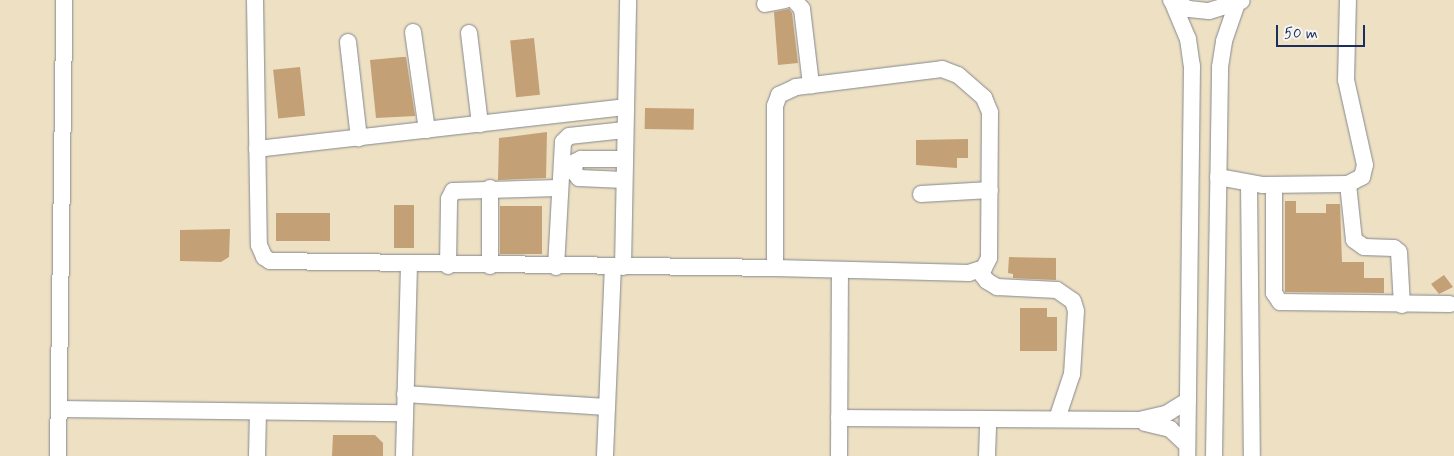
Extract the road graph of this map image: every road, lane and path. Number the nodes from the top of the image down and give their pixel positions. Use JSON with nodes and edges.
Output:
{"nodes":[{"id":1,"x":64,"y":0,"type":"edge"},
{"id":2,"x":255,"y":0,"type":"edge"},
{"id":3,"x":628,"y":0,"type":"edge"},
{"id":4,"x":785,"y":0,"type":"edge"},
{"id":5,"x":794,"y":0,"type":"edge"},
{"id":6,"x":1171,"y":0,"type":"edge"},
{"id":7,"x":1348,"y":0,"type":"edge"},
{"id":8,"x":1240,"y":2,"type":"edge"},
{"id":9,"x":765,"y":4,"type":"dead end"},
{"id":10,"x":413,"y":32,"type":"dead end"},
{"id":11,"x":469,"y":33,"type":"dead end"},
{"id":12,"x":348,"y":42,"type":"dead end"},
{"id":13,"x":811,"y":85,"type":"junction"},
{"id":14,"x":626,"y":107,"type":"junction"},
{"id":15,"x":480,"y":124,"type":"junction"},
{"id":16,"x":427,"y":130,"type":"junction"},
{"id":17,"x":625,"y":130,"type":"junction"},
{"id":18,"x":359,"y":138,"type":"junction"},
{"id":19,"x":257,"y":150,"type":"junction"},
{"id":20,"x":624,"y":159,"type":"junction"},
{"id":21,"x":1218,"y":177,"type":"junction"},
{"id":22,"x":624,"y":180,"type":"junction"},
{"id":23,"x":1249,"y":184,"type":"junction"},
{"id":24,"x":1348,"y":184,"type":"junction"},
{"id":25,"x":1274,"y":185,"type":"junction"},
{"id":26,"x":490,"y":188,"type":"junction"},
{"id":27,"x":558,"y":188,"type":"junction"},
{"id":28,"x":990,"y":190,"type":"junction"},
{"id":29,"x":921,"y":194,"type":"dead end"},
{"id":30,"x":409,"y":265,"type":"junction"},
{"id":31,"x":448,"y":266,"type":"junction"},
{"id":32,"x":490,"y":266,"type":"junction"},
{"id":33,"x":556,"y":266,"type":"junction"},
{"id":34,"x":618,"y":267,"type":"junction"},
{"id":35,"x":775,"y":268,"type":"junction"},
{"id":36,"x":840,"y":270,"type":"junction"},
{"id":37,"x":980,"y":271,"type":"junction"},
{"id":38,"x":1450,"y":304,"type":"dead end"},
{"id":39,"x":1402,"y":305,"type":"junction"},
{"id":40,"x":405,"y":394,"type":"junction"},
{"id":41,"x":1188,"y":400,"type":"junction"},
{"id":42,"x":607,"y":407,"type":"junction"},
{"id":43,"x":59,"y":409,"type":"junction"},
{"id":44,"x":258,"y":412,"type":"junction"},
{"id":45,"x":404,"y":413,"type":"junction"},
{"id":46,"x":839,"y":418,"type":"junction"},
{"id":47,"x":988,"y":419,"type":"junction"},
{"id":48,"x":1056,"y":419,"type":"junction"},
{"id":49,"x":1139,"y":420,"type":"junction"},
{"id":50,"x":1187,"y":451,"type":"edge"},
{"id":51,"x":58,"y":456,"type":"edge"},
{"id":52,"x":257,"y":456,"type":"edge"},
{"id":53,"x":404,"y":456,"type":"edge"},
{"id":54,"x":605,"y":456,"type":"edge"},
{"id":55,"x":838,"y":456,"type":"edge"},
{"id":56,"x":987,"y":456,"type":"edge"},
{"id":57,"x":1214,"y":456,"type":"edge"},
{"id":58,"x":1252,"y":456,"type":"edge"}],
"edges":[{"from":1,"to":43,"type":"street"},
{"from":2,"to":19,"type":"street"},
{"from":3,"to":14,"type":"street"},
{"from":4,"to":9,"type":"street"},
{"from":5,"to":13,"type":"street"},
{"from":6,"to":8,"type":"street"},
{"from":6,"to":41,"type":"street"},
{"from":7,"to":24,"type":"street"},
{"from":8,"to":21,"type":"street"},
{"from":10,"to":16,"type":"street"},
{"from":11,"to":15,"type":"street"},
{"from":12,"to":18,"type":"street"},
{"from":13,"to":28,"type":"street"},
{"from":13,"to":35,"type":"street"},
{"from":14,"to":15,"type":"street"},
{"from":14,"to":17,"type":"street"},
{"from":15,"to":16,"type":"street"},
{"from":16,"to":18,"type":"street"},
{"from":17,"to":20,"type":"street"},
{"from":17,"to":27,"type":"street"},
{"from":18,"to":19,"type":"street"},
{"from":19,"to":30,"type":"street"},
{"from":20,"to":22,"type":"street"},
{"from":20,"to":22,"type":"street"},
{"from":21,"to":23,"type":"street"},
{"from":21,"to":57,"type":"street"},
{"from":22,"to":34,"type":"street"},
{"from":23,"to":25,"type":"street"},
{"from":23,"to":58,"type":"street"},
{"from":24,"to":25,"type":"street"},
{"from":24,"to":39,"type":"street"},
{"from":25,"to":39,"type":"street"},
{"from":26,"to":27,"type":"street"},
{"from":26,"to":31,"type":"street"},
{"from":26,"to":32,"type":"street"},
{"from":27,"to":33,"type":"street"},
{"from":28,"to":29,"type":"street"},
{"from":28,"to":37,"type":"street"},
{"from":30,"to":31,"type":"street"},
{"from":30,"to":40,"type":"street"},
{"from":31,"to":32,"type":"street"},
{"from":32,"to":33,"type":"street"},
{"from":33,"to":34,"type":"street"},
{"from":34,"to":35,"type":"street"},
{"from":34,"to":42,"type":"street"},
{"from":35,"to":36,"type":"street"},
{"from":36,"to":37,"type":"street"},
{"from":36,"to":46,"type":"street"},
{"from":37,"to":48,"type":"street"},
{"from":38,"to":39,"type":"street"},
{"from":40,"to":42,"type":"street"},
{"from":40,"to":45,"type":"street"},
{"from":41,"to":49,"type":"street"},
{"from":41,"to":50,"type":"street"},
{"from":42,"to":54,"type":"street"},
{"from":43,"to":44,"type":"street"},
{"from":43,"to":51,"type":"street"},
{"from":44,"to":45,"type":"street"},
{"from":44,"to":52,"type":"street"},
{"from":45,"to":53,"type":"street"},
{"from":46,"to":47,"type":"street"},
{"from":46,"to":55,"type":"street"},
{"from":47,"to":48,"type":"street"},
{"from":47,"to":56,"type":"street"},
{"from":48,"to":49,"type":"street"},
{"from":49,"to":50,"type":"street"}]}
